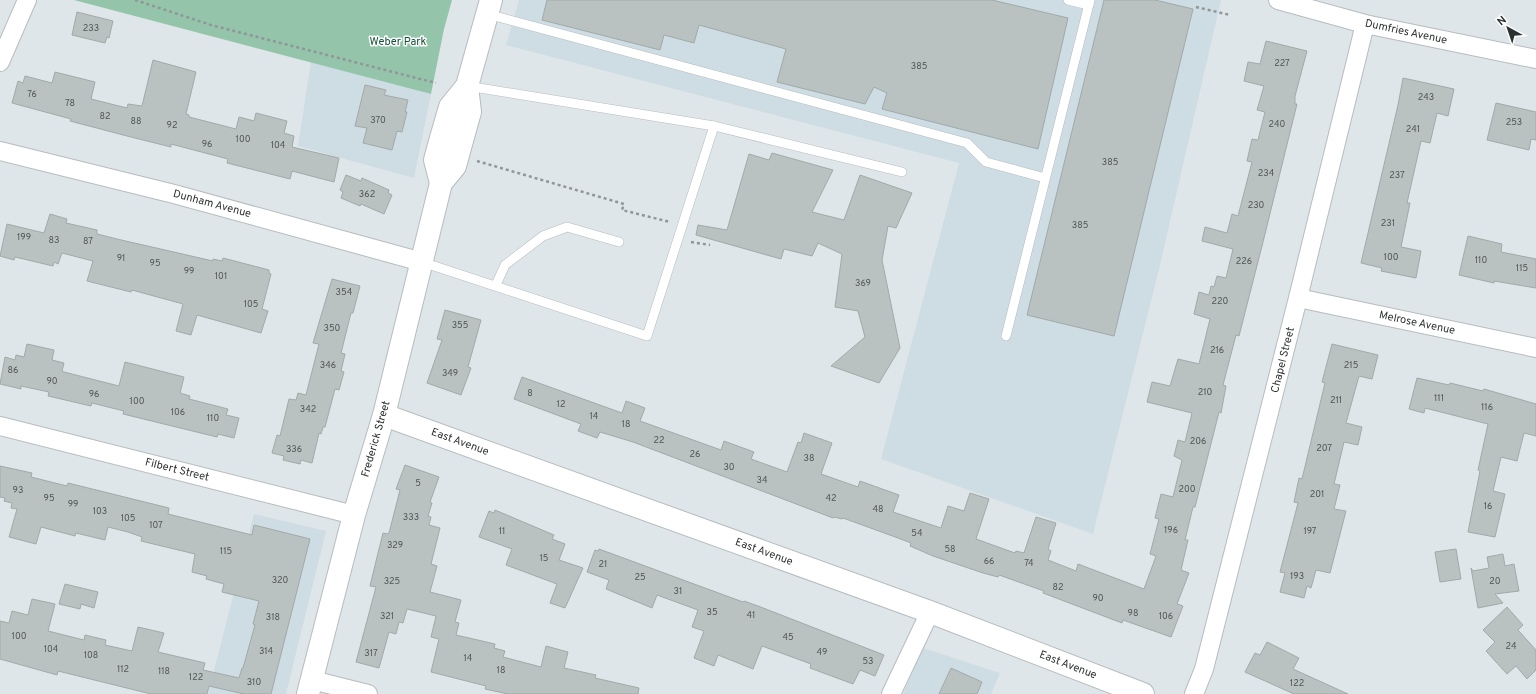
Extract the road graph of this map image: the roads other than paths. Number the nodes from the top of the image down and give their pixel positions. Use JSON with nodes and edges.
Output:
{"nodes":[{"id":1,"x":27,"y":0,"type":"edge"},
{"id":2,"x":1068,"y":0,"type":"edge"},
{"id":3,"x":1278,"y":0,"type":"edge"},
{"id":4,"x":1089,"y":2,"type":"edge"},
{"id":5,"x":489,"y":7,"type":"edge"},
{"id":6,"x":1365,"y":24,"type":"junction"},
{"id":7,"x":1536,"y":59,"type":"edge"},
{"id":8,"x":0,"y":62,"type":"edge"},
{"id":9,"x":467,"y":86,"type":"junction"},
{"id":10,"x":714,"y":126,"type":"junction"},
{"id":11,"x":0,"y":152,"type":"edge"},
{"id":12,"x":902,"y":172,"type":"dead end"},
{"id":13,"x":1045,"y":178,"type":"junction"},
{"id":14,"x":619,"y":242,"type":"dead end"},
{"id":15,"x":422,"y":262,"type":"junction"},
{"id":16,"x":496,"y":285,"type":"junction"},
{"id":17,"x":1298,"y":298,"type":"junction"},
{"id":18,"x":1006,"y":336,"type":"dead end"},
{"id":19,"x":1536,"y":348,"type":"edge"},
{"id":20,"x":384,"y":415,"type":"junction"},
{"id":21,"x":0,"y":426,"type":"edge"},
{"id":22,"x":354,"y":515,"type":"junction"},
{"id":23,"x":930,"y":612,"type":"junction"},
{"id":24,"x":310,"y":687,"type":"edge"},
{"id":25,"x":368,"y":694,"type":"edge"},
{"id":26,"x":891,"y":694,"type":"edge"},
{"id":27,"x":1143,"y":694,"type":"edge"},
{"id":28,"x":1194,"y":694,"type":"edge"}],
"edges":[{"from":1,"to":8,"type":"street"},
{"from":2,"to":4,"type":"lane"},
{"from":3,"to":6,"type":"street","name":"Dumfries Avenue"},
{"from":4,"to":13,"type":"lane"},
{"from":5,"to":9,"type":"street","name":"Frederick Street"},
{"from":5,"to":13,"type":"lane"},
{"from":6,"to":7,"type":"street","name":"Dumfries Avenue"},
{"from":6,"to":17,"type":"street","name":"Chapel Street"},
{"from":9,"to":10,"type":"lane"},
{"from":9,"to":15,"type":"street","name":"Frederick Street"},
{"from":10,"to":12,"type":"lane"},
{"from":10,"to":16,"type":"lane"},
{"from":11,"to":15,"type":"street","name":"Dunham Avenue"},
{"from":13,"to":18,"type":"lane"},
{"from":14,"to":16,"type":"lane"},
{"from":15,"to":16,"type":"lane"},
{"from":15,"to":20,"type":"street","name":"Frederick Street"},
{"from":17,"to":19,"type":"street","name":"Melrose Avenue"},
{"from":17,"to":28,"type":"street","name":"Chapel Street"},
{"from":20,"to":22,"type":"street","name":"Frederick Street"},
{"from":20,"to":23,"type":"street","name":"East Avenue"},
{"from":21,"to":22,"type":"street","name":"Filbert Street"},
{"from":22,"to":24,"type":"street","name":"Frederick Street"},
{"from":23,"to":26,"type":"street"},
{"from":23,"to":27,"type":"street","name":"East Avenue"},
{"from":24,"to":25,"type":"street"}]}
